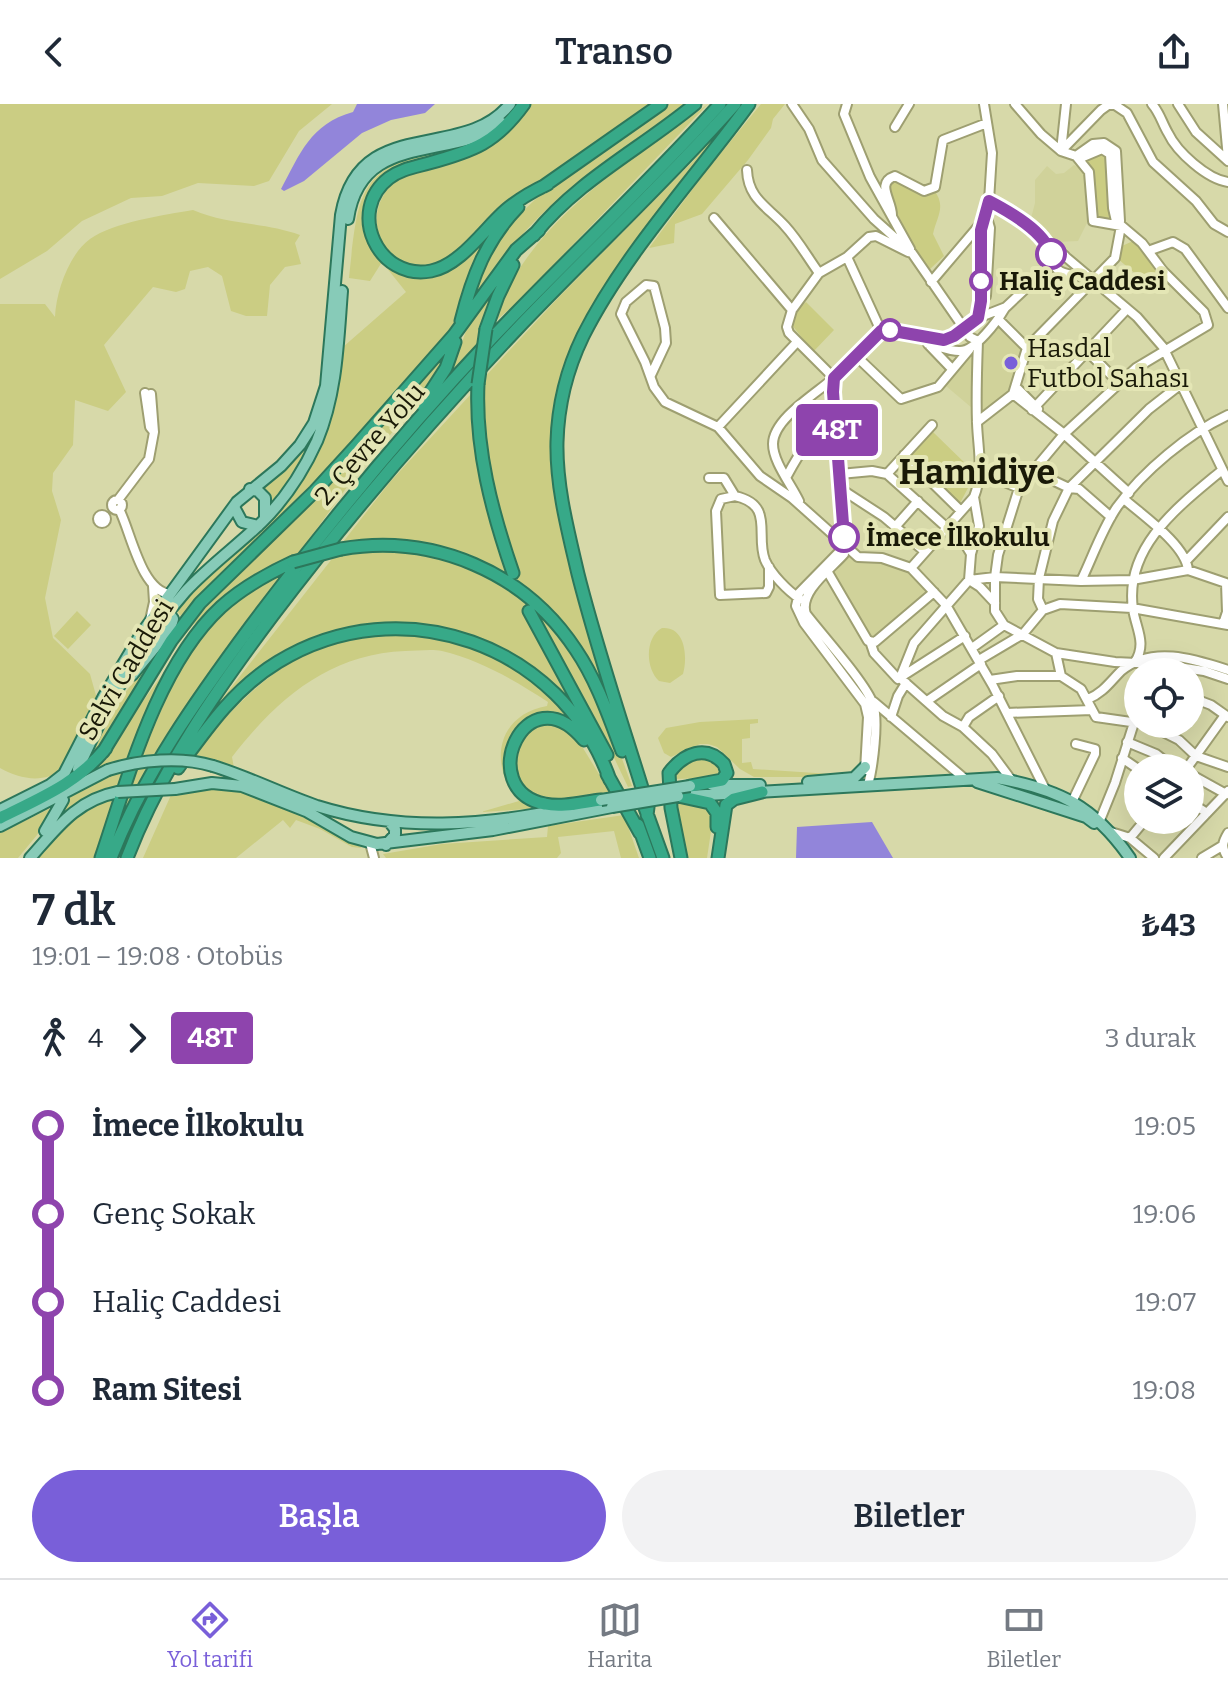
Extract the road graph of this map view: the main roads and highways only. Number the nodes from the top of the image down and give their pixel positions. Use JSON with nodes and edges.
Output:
{"nodes":[{"id":1,"x":510,"y":104,"type":"edge"},
{"id":2,"x":522,"y":104,"type":"edge"},
{"id":3,"x":661,"y":104,"type":"edge"},
{"id":4,"x":688,"y":104,"type":"edge"},
{"id":5,"x":695,"y":104,"type":"edge"},
{"id":6,"x":720,"y":104,"type":"edge"},
{"id":7,"x":735,"y":104,"type":"edge"},
{"id":8,"x":749,"y":104,"type":"edge"},
{"id":9,"x":673,"y":121,"type":"junction"},
{"id":10,"x":548,"y":184,"type":"junction"},
{"id":11,"x":539,"y":230,"type":"junction"},
{"id":12,"x":461,"y":321,"type":"dead end"},
{"id":13,"x":455,"y":342,"type":"dead end"},
{"id":14,"x":389,"y":454,"type":"junction"},
{"id":15,"x":250,"y":489,"type":"junction"},
{"id":16,"x":234,"y":507,"type":"junction"},
{"id":17,"x":261,"y":522,"type":"junction"},
{"id":18,"x":513,"y":573,"type":"dead end"},
{"id":19,"x":193,"y":584,"type":"junction"},
{"id":20,"x":170,"y":594,"type":"junction"},
{"id":21,"x":228,"y":601,"type":"junction"},
{"id":22,"x":529,"y":611,"type":"dead end"},
{"id":23,"x":163,"y":612,"type":"junction"},
{"id":24,"x":103,"y":752,"type":"junction"},
{"id":25,"x":865,"y":767,"type":"road end"},
{"id":26,"x":78,"y":769,"type":"dead end"},
{"id":27,"x":610,"y":780,"type":"junction"},
{"id":28,"x":967,"y":780,"type":"junction"},
{"id":29,"x":835,"y":781,"type":"junction"},
{"id":30,"x":868,"y":785,"type":"junction"},
{"id":31,"x":1032,"y":785,"type":"junction"},
{"id":32,"x":690,"y":786,"type":"junction"},
{"id":33,"x":762,"y":792,"type":"junction"},
{"id":34,"x":678,"y":796,"type":"junction"},
{"id":35,"x":1068,"y":799,"type":"junction"},
{"id":36,"x":63,"y":800,"type":"dead end"},
{"id":37,"x":601,"y":800,"type":"junction"},
{"id":38,"x":1033,"y":800,"type":"junction"},
{"id":39,"x":1060,"y":808,"type":"junction"},
{"id":40,"x":0,"y":810,"type":"edge"},
{"id":41,"x":647,"y":815,"type":"junction"},
{"id":42,"x":365,"y":817,"type":"junction"},
{"id":43,"x":0,"y":818,"type":"edge"},
{"id":44,"x":389,"y":821,"type":"junction"},
{"id":45,"x":0,"y":826,"type":"edge"},
{"id":46,"x":640,"y":833,"type":"junction"},
{"id":47,"x":364,"y":842,"type":"junction"},
{"id":48,"x":386,"y":845,"type":"junction"},
{"id":49,"x":129,"y":853,"type":"edge"},
{"id":50,"x":27,"y":858,"type":"edge"},
{"id":51,"x":101,"y":858,"type":"edge"},
{"id":52,"x":111,"y":858,"type":"edge"},
{"id":53,"x":650,"y":858,"type":"edge"},
{"id":54,"x":663,"y":858,"type":"edge"},
{"id":55,"x":681,"y":858,"type":"edge"},
{"id":56,"x":716,"y":858,"type":"edge"},
{"id":57,"x":1123,"y":858,"type":"edge"},
{"id":58,"x":1130,"y":858,"type":"edge"}],
"edges":[{"from":1,"to":15,"type":"main road"},
{"from":2,"to":10,"type":"highway"},
{"from":2,"to":17,"type":"main road","name":"Selvi Caddesi"},
{"from":3,"to":10,"type":"highway"},
{"from":4,"to":9,"type":"highway"},
{"from":5,"to":9,"type":"highway"},
{"from":6,"to":14,"type":"highway","name":"2. Çevre Yolu"},
{"from":7,"to":49,"type":"highway","name":"2. Çevre Yolu"},
{"from":8,"to":41,"type":"highway"},
{"from":9,"to":11,"type":"highway"},
{"from":10,"to":12,"type":"highway"},
{"from":11,"to":18,"type":"highway","bridge":true},
{"from":11,"to":24,"type":"highway"},
{"from":13,"to":14,"type":"highway"},
{"from":14,"to":52,"type":"highway","name":"2. Çevre Yolu"},
{"from":15,"to":16,"type":"main road"},
{"from":15,"to":17,"type":"main road"},
{"from":16,"to":17,"type":"main road"},
{"from":16,"to":20,"type":"main road","name":"Selvi Caddesi"},
{"from":17,"to":19,"type":"main road","name":"Selvi Caddesi"},
{"from":19,"to":20,"type":"main road"},
{"from":19,"to":23,"type":"main road","name":"Selvi Caddesi"},
{"from":20,"to":23,"type":"main road","name":"Selvi Caddesi"},
{"from":21,"to":24,"type":"highway"},
{"from":21,"to":41,"type":"highway","bridge":true},
{"from":21,"to":51,"type":"highway"},
{"from":22,"to":46,"type":"highway"},
{"from":23,"to":26,"type":"main road","name":"Selvi Caddesi"},
{"from":23,"to":40,"type":"main road","name":"Selvi Caddesi"},
{"from":24,"to":43,"type":"highway"},
{"from":25,"to":29,"type":"main road"},
{"from":27,"to":37,"type":"highway"},
{"from":27,"to":46,"type":"highway"},
{"from":27,"to":49,"type":"highway"},
{"from":28,"to":30,"type":"main road"},
{"from":28,"to":31,"type":"main road"},
{"from":28,"to":38,"type":"main road"},
{"from":29,"to":30,"type":"main road"},
{"from":29,"to":32,"type":"main road"},
{"from":30,"to":33,"type":"main road"},
{"from":31,"to":35,"type":"main road"},
{"from":31,"to":38,"type":"main road"},
{"from":32,"to":37,"type":"main road","bridge":true},
{"from":32,"to":55,"type":"highway"},
{"from":33,"to":34,"type":"main road"},
{"from":33,"to":56,"type":"highway"},
{"from":34,"to":48,"type":"main road","bridge":true},
{"from":34,"to":56,"type":"highway"},
{"from":35,"to":39,"type":"main road"},
{"from":35,"to":58,"type":"main road"},
{"from":36,"to":50,"type":"main road"},
{"from":37,"to":44,"type":"main road"},
{"from":38,"to":39,"type":"main road"},
{"from":39,"to":57,"type":"main road"},
{"from":41,"to":54,"type":"highway"},
{"from":42,"to":44,"type":"main road"},
{"from":42,"to":45,"type":"main road","bridge":true},
{"from":42,"to":47,"type":"main road"},
{"from":44,"to":48,"type":"main road"},
{"from":46,"to":53,"type":"highway"},
{"from":47,"to":48,"type":"main road"},
{"from":47,"to":50,"type":"main road","bridge":true}]}
